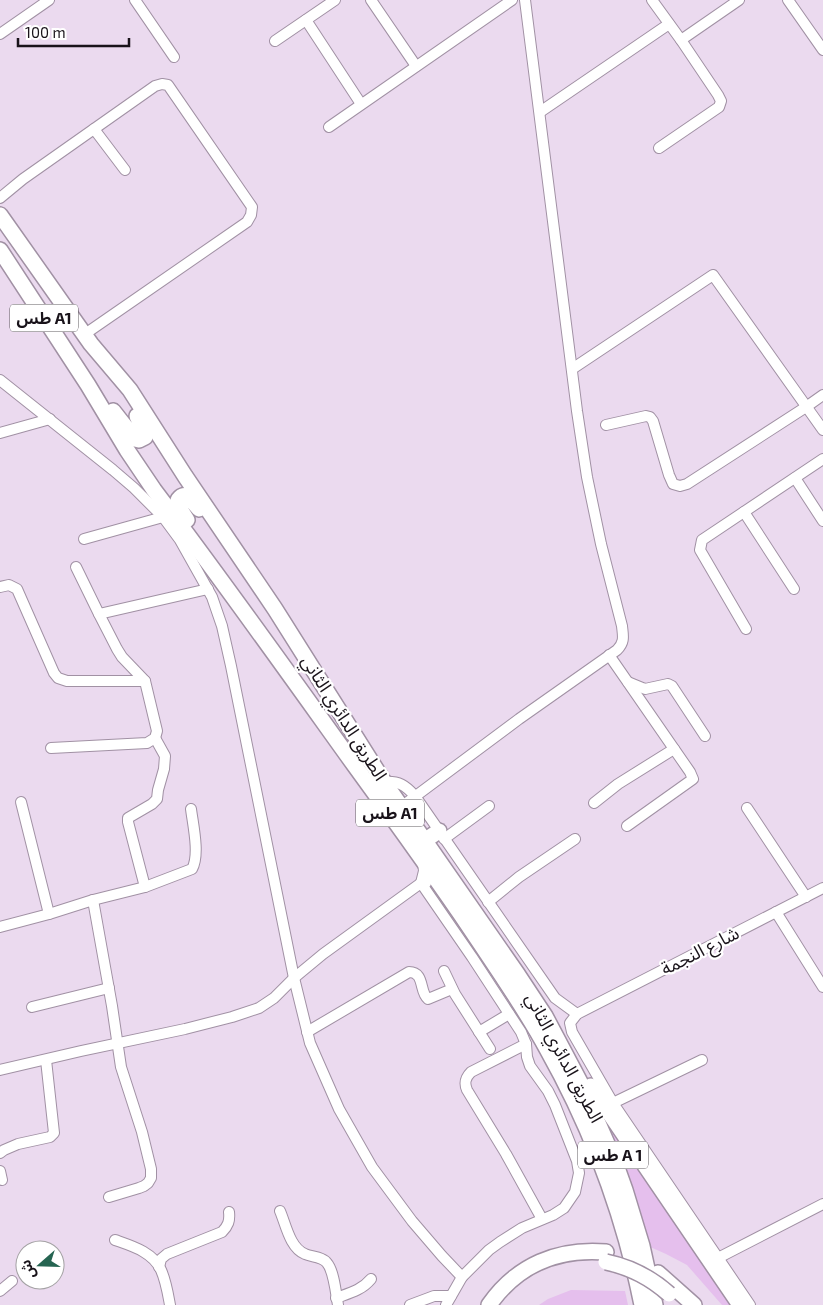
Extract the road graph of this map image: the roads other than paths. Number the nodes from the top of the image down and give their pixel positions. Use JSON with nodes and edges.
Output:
{"nodes":[{"id":1,"x":49,"y":0,"type":"edge"},
{"id":2,"x":135,"y":0,"type":"edge"},
{"id":3,"x":335,"y":0,"type":"edge"},
{"id":4,"x":371,"y":0,"type":"edge"},
{"id":5,"x":512,"y":0,"type":"edge"},
{"id":6,"x":652,"y":0,"type":"edge"},
{"id":7,"x":739,"y":0,"type":"edge"},
{"id":8,"x":788,"y":0,"type":"edge"},
{"id":9,"x":528,"y":2,"type":"edge"},
{"id":10,"x":306,"y":20,"type":"junction"},
{"id":11,"x":669,"y":24,"type":"junction"},
{"id":12,"x":0,"y":34,"type":"edge"},
{"id":13,"x":681,"y":40,"type":"junction"},
{"id":14,"x":275,"y":41,"type":"dead end"},
{"id":15,"x":823,"y":50,"type":"edge"},
{"id":16,"x":174,"y":57,"type":"dead end"},
{"id":17,"x":416,"y":66,"type":"junction"},
{"id":18,"x":361,"y":104,"type":"junction"},
{"id":19,"x":540,"y":112,"type":"junction"},
{"id":20,"x":329,"y":127,"type":"dead end"},
{"id":21,"x":94,"y":129,"type":"junction"},
{"id":22,"x":659,"y":148,"type":"dead end"},
{"id":23,"x":125,"y":170,"type":"dead end"},
{"id":24,"x":0,"y":198,"type":"edge"},
{"id":25,"x":0,"y":215,"type":"edge"},
{"id":26,"x":0,"y":241,"type":"edge"},
{"id":27,"x":0,"y":250,"type":"edge"},
{"id":28,"x":88,"y":339,"type":"junction"},
{"id":29,"x":572,"y":369,"type":"junction"},
{"id":30,"x":0,"y":380,"type":"edge"},
{"id":31,"x":823,"y":395,"type":"edge"},
{"id":32,"x":806,"y":407,"type":"junction"},
{"id":33,"x":50,"y":419,"type":"junction"},
{"id":34,"x":606,"y":425,"type":"dead end"},
{"id":35,"x":823,"y":430,"type":"edge"},
{"id":36,"x":0,"y":434,"type":"edge"},
{"id":37,"x":823,"y":459,"type":"edge"},
{"id":38,"x":795,"y":478,"type":"junction"},
{"id":39,"x":744,"y":512,"type":"junction"},
{"id":40,"x":163,"y":517,"type":"junction"},
{"id":41,"x":823,"y":521,"type":"edge"},
{"id":42,"x":84,"y":539,"type":"dead end"},
{"id":43,"x":76,"y":567,"type":"dead end"},
{"id":44,"x":0,"y":587,"type":"edge"},
{"id":45,"x":208,"y":589,"type":"junction"},
{"id":46,"x":794,"y":589,"type":"dead end"},
{"id":47,"x":275,"y":609,"type":"junction"},
{"id":48,"x":98,"y":614,"type":"junction"},
{"id":49,"x":250,"y":621,"type":"junction"},
{"id":50,"x":746,"y":629,"type":"dead end"},
{"id":51,"x":609,"y":655,"type":"junction"},
{"id":52,"x":145,"y":681,"type":"junction"},
{"id":53,"x":628,"y":682,"type":"junction"},
{"id":54,"x":705,"y":736,"type":"dead end"},
{"id":55,"x":155,"y":738,"type":"junction"},
{"id":56,"x":51,"y":748,"type":"dead end"},
{"id":57,"x":674,"y":749,"type":"junction"},
{"id":58,"x":384,"y":782,"type":"junction"},
{"id":59,"x":415,"y":796,"type":"junction"},
{"id":60,"x":21,"y":802,"type":"dead end"},
{"id":61,"x":594,"y":803,"type":"dead end"},
{"id":62,"x":489,"y":806,"type":"dead end"},
{"id":63,"x":401,"y":807,"type":"junction"},
{"id":64,"x":747,"y":808,"type":"dead end"},
{"id":65,"x":191,"y":809,"type":"dead end"},
{"id":66,"x":627,"y":826,"type":"dead end"},
{"id":67,"x":442,"y":835,"type":"junction"},
{"id":68,"x":576,"y":839,"type":"dead end"},
{"id":69,"x":424,"y":841,"type":"junction"},
{"id":70,"x":423,"y":858,"type":"junction"},
{"id":71,"x":421,"y":883,"type":"junction"},
{"id":72,"x":145,"y":886,"type":"junction"},
{"id":73,"x":443,"y":888,"type":"junction"},
{"id":74,"x":823,"y":888,"type":"edge"},
{"id":75,"x":806,"y":897,"type":"junction"},
{"id":76,"x":93,"y":900,"type":"junction"},
{"id":77,"x":488,"y":902,"type":"junction"},
{"id":78,"x":776,"y":912,"type":"junction"},
{"id":79,"x":49,"y":914,"type":"junction"},
{"id":80,"x":0,"y":927,"type":"edge"},
{"id":81,"x":478,"y":953,"type":"junction"},
{"id":82,"x":444,"y":971,"type":"dead end"},
{"id":83,"x":294,"y":978,"type":"junction"},
{"id":84,"x":823,"y":987,"type":"edge"},
{"id":85,"x":109,"y":988,"type":"junction"},
{"id":86,"x":452,"y":988,"type":"junction"},
{"id":87,"x":32,"y":1008,"type":"dead end"},
{"id":88,"x":509,"y":1014,"type":"junction"},
{"id":89,"x":577,"y":1014,"type":"junction"},
{"id":90,"x":544,"y":1016,"type":"junction"},
{"id":91,"x":307,"y":1032,"type":"junction"},
{"id":92,"x":479,"y":1032,"type":"junction"},
{"id":93,"x":117,"y":1043,"type":"junction"},
{"id":94,"x":526,"y":1044,"type":"junction"},
{"id":95,"x":490,"y":1049,"type":"dead end"},
{"id":96,"x":46,"y":1060,"type":"junction"},
{"id":97,"x":702,"y":1060,"type":"dead end"},
{"id":98,"x":0,"y":1070,"type":"edge"},
{"id":99,"x":613,"y":1103,"type":"junction"},
{"id":100,"x":0,"y":1153,"type":"edge"},
{"id":101,"x":108,"y":1197,"type":"dead end"},
{"id":102,"x":823,"y":1204,"type":"edge"},
{"id":103,"x":280,"y":1211,"type":"dead end"},
{"id":104,"x":230,"y":1212,"type":"dead end"},
{"id":105,"x":542,"y":1219,"type":"junction"},
{"id":106,"x":115,"y":1240,"type":"dead end"},
{"id":107,"x":606,"y":1257,"type":"junction"},
{"id":108,"x":718,"y":1258,"type":"junction"},
{"id":109,"x":159,"y":1267,"type":"junction"},
{"id":110,"x":462,"y":1277,"type":"junction"},
{"id":111,"x":371,"y":1278,"type":"dead end"},
{"id":112,"x":12,"y":1282,"type":"dead end"},
{"id":113,"x":0,"y":1291,"type":"edge"},
{"id":114,"x":448,"y":1300,"type":"edge"},
{"id":115,"x":337,"y":1301,"type":"edge"},
{"id":116,"x":640,"y":1301,"type":"edge"},
{"id":117,"x":170,"y":1305,"type":"edge"},
{"id":118,"x":410,"y":1305,"type":"edge"},
{"id":119,"x":490,"y":1305,"type":"edge"},
{"id":120,"x":502,"y":1305,"type":"edge"},
{"id":121,"x":655,"y":1305,"type":"edge"},
{"id":122,"x":681,"y":1305,"type":"edge"},
{"id":123,"x":694,"y":1305,"type":"edge"},
{"id":124,"x":740,"y":1305,"type":"edge"},
{"id":125,"x":750,"y":1305,"type":"edge"}],
"edges":[{"from":1,"to":12,"type":"street"},
{"from":2,"to":16,"type":"street"},
{"from":3,"to":10,"type":"street"},
{"from":4,"to":17,"type":"street"},
{"from":5,"to":17,"type":"street"},
{"from":6,"to":11,"type":"street"},
{"from":7,"to":13,"type":"street"},
{"from":8,"to":15,"type":"street"},
{"from":9,"to":19,"type":"street"},
{"from":10,"to":14,"type":"street"},
{"from":10,"to":18,"type":"street"},
{"from":11,"to":13,"type":"street"},
{"from":11,"to":19,"type":"street"},
{"from":13,"to":22,"type":"street"},
{"from":17,"to":18,"type":"street"},
{"from":18,"to":20,"type":"street"},
{"from":19,"to":29,"type":"street"},
{"from":21,"to":23,"type":"street"},
{"from":21,"to":24,"type":"street"},
{"from":21,"to":28,"type":"street"},
{"from":25,"to":28,"type":"highway","name":"الطريق الدائري الثاني","number":"طس A1"},
{"from":26,"to":28,"type":"highway"},
{"from":27,"to":49,"type":"highway","name":"الطريق الدائري الثاني","number":"طس A1"},
{"from":28,"to":47,"type":"highway","name":"الطريق الدائري الثاني","number":"طس A1"},
{"from":29,"to":32,"type":"street"},
{"from":29,"to":51,"type":"street"},
{"from":30,"to":33,"type":"street"},
{"from":31,"to":32,"type":"street"},
{"from":32,"to":34,"type":"street"},
{"from":32,"to":35,"type":"street"},
{"from":33,"to":36,"type":"street"},
{"from":33,"to":40,"type":"street"},
{"from":37,"to":38,"type":"street"},
{"from":38,"to":39,"type":"street"},
{"from":38,"to":41,"type":"street"},
{"from":39,"to":46,"type":"street"},
{"from":39,"to":50,"type":"street"},
{"from":40,"to":42,"type":"street"},
{"from":40,"to":45,"type":"street"},
{"from":43,"to":48,"type":"street"},
{"from":44,"to":52,"type":"street"},
{"from":45,"to":48,"type":"street"},
{"from":45,"to":83,"type":"street"},
{"from":47,"to":49,"type":"highway"},
{"from":47,"to":58,"type":"highway","name":"الطريق الدائري الثاني","number":"طس A1"},
{"from":48,"to":52,"type":"street"},
{"from":49,"to":70,"type":"highway","name":"الطريق الدائري الثاني","number":"طس A1"},
{"from":51,"to":53,"type":"street"},
{"from":51,"to":59,"type":"street"},
{"from":52,"to":55,"type":"street"},
{"from":53,"to":54,"type":"street"},
{"from":53,"to":57,"type":"street"},
{"from":55,"to":56,"type":"street"},
{"from":55,"to":72,"type":"street"},
{"from":57,"to":61,"type":"street"},
{"from":57,"to":66,"type":"street"},
{"from":58,"to":59,"type":"street"},
{"from":58,"to":63,"type":"highway","name":"الطريق الدائري الثاني","number":"طس A1"},
{"from":59,"to":63,"type":"street"},
{"from":59,"to":67,"type":"street"},
{"from":60,"to":79,"type":"street"},
{"from":62,"to":67,"type":"street"},
{"from":63,"to":69,"type":"highway","name":"الطريق الدائري الثاني","number":"طس A1"},
{"from":64,"to":75,"type":"street"},
{"from":65,"to":72,"type":"street"},
{"from":67,"to":69,"type":"highway"},
{"from":67,"to":77,"type":"street"},
{"from":68,"to":77,"type":"street"},
{"from":69,"to":90,"type":"highway","name":"الطريق الدائري الثاني","number":"طس A1"},
{"from":70,"to":71,"type":"street"},
{"from":70,"to":73,"type":"highway","name":"الطريق الدائري الثاني","number":"طس A1"},
{"from":71,"to":73,"type":"street"},
{"from":71,"to":81,"type":"street"},
{"from":71,"to":83,"type":"street"},
{"from":72,"to":76,"type":"street"},
{"from":73,"to":81,"type":"highway","name":"الطريق الدائري الثاني","number":"طس A1"},
{"from":74,"to":75,"type":"street","name":"شارع النجمة"},
{"from":75,"to":78,"type":"street","name":"شارع النجمة"},
{"from":76,"to":79,"type":"street"},
{"from":76,"to":85,"type":"street"},
{"from":77,"to":89,"type":"street"},
{"from":78,"to":84,"type":"street"},
{"from":78,"to":89,"type":"street","name":"شارع النجمة"},
{"from":79,"to":80,"type":"street"},
{"from":81,"to":88,"type":"street"},
{"from":81,"to":116,"type":"highway","name":"الطريق الدائري الثاني","number":"طس A1"},
{"from":82,"to":86,"type":"street"},
{"from":83,"to":91,"type":"street"},
{"from":83,"to":93,"type":"street"},
{"from":85,"to":87,"type":"street"},
{"from":85,"to":93,"type":"street"},
{"from":86,"to":91,"type":"street"},
{"from":86,"to":92,"type":"street"},
{"from":88,"to":92,"type":"street"},
{"from":88,"to":94,"type":"street"},
{"from":89,"to":99,"type":"street"},
{"from":90,"to":121,"type":"highway","name":"الطريق الدائري الثاني","number":"طس A 1"},
{"from":90,"to":124,"type":"highway"},
{"from":91,"to":110,"type":"street"},
{"from":92,"to":95,"type":"street"},
{"from":93,"to":96,"type":"street"},
{"from":93,"to":101,"type":"street"},
{"from":94,"to":105,"type":"street"},
{"from":94,"to":105,"type":"street"},
{"from":96,"to":98,"type":"street"},
{"from":96,"to":100,"type":"street"},
{"from":97,"to":99,"type":"street"},
{"from":99,"to":108,"type":"street"},
{"from":102,"to":108,"type":"street"},
{"from":103,"to":115,"type":"street"},
{"from":104,"to":109,"type":"street"},
{"from":105,"to":110,"type":"street"},
{"from":106,"to":109,"type":"street"},
{"from":107,"to":119,"type":"highway"},
{"from":107,"to":120,"type":"highway"},
{"from":107,"to":122,"type":"highway","bridge":true},
{"from":107,"to":123,"type":"highway"},
{"from":108,"to":125,"type":"street"},
{"from":109,"to":117,"type":"street"},
{"from":110,"to":114,"type":"street"},
{"from":111,"to":115,"type":"street"},
{"from":112,"to":113,"type":"street"},
{"from":114,"to":118,"type":"street"}]}
